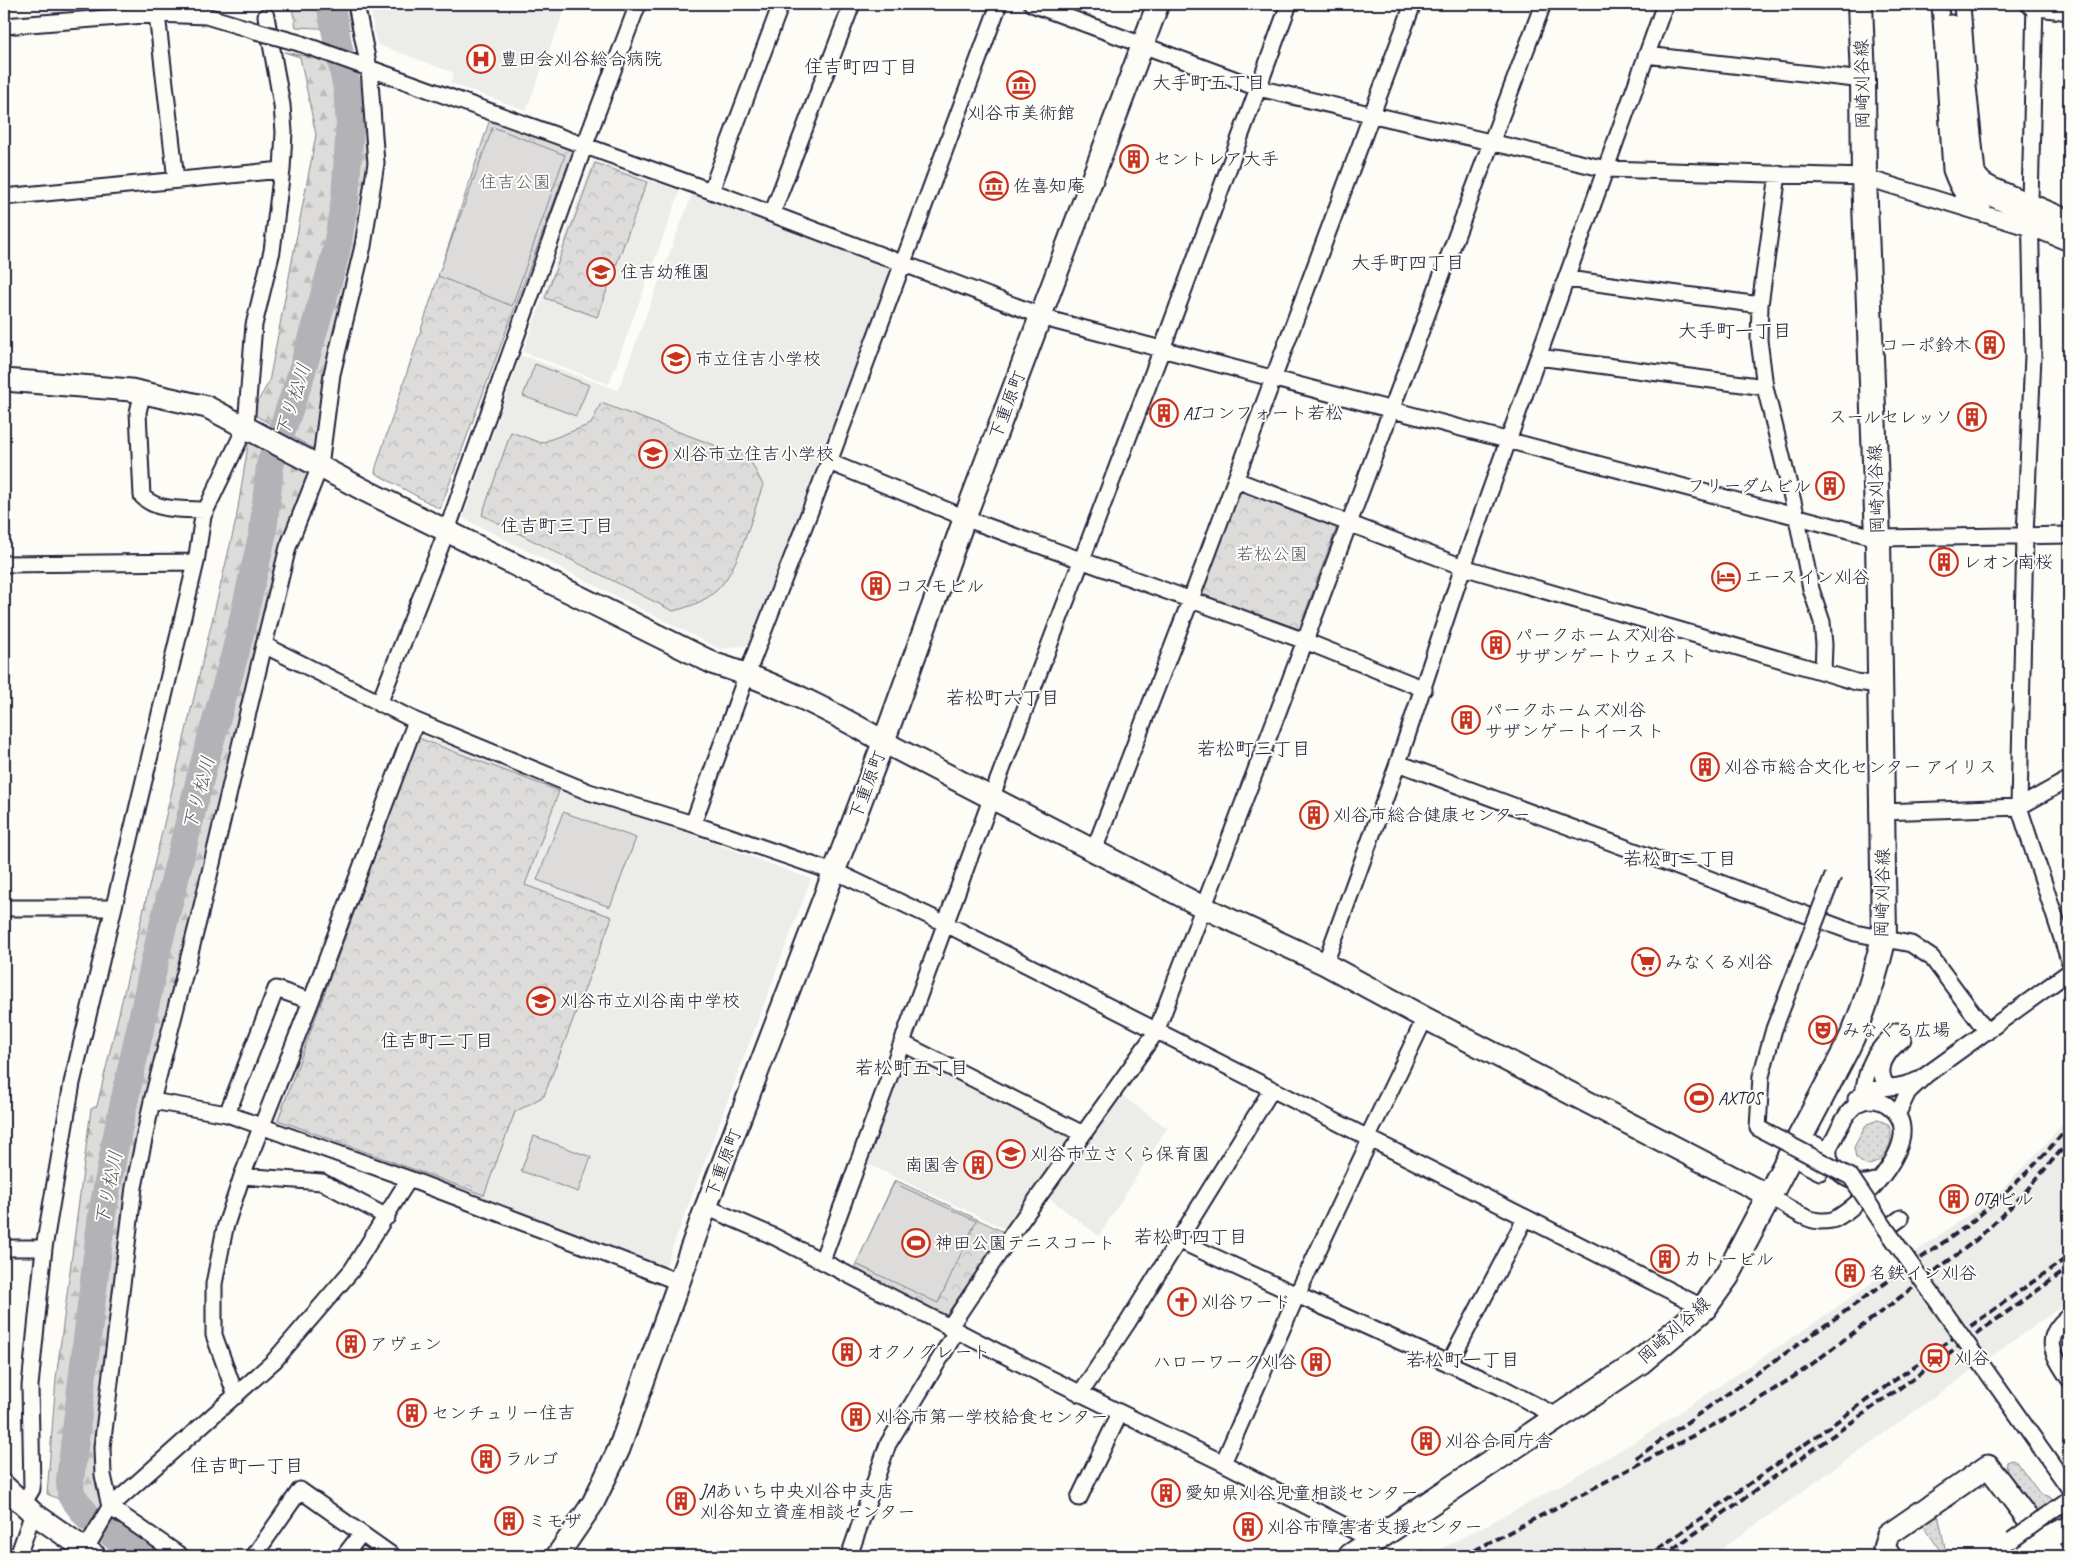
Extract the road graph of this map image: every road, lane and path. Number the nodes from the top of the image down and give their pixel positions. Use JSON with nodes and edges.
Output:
{"nodes":[{"id":1,"x":356,"y":4,"type":"edge"},
{"id":2,"x":638,"y":4,"type":"edge"},
{"id":3,"x":782,"y":4,"type":"edge"},
{"id":4,"x":852,"y":4,"type":"edge"},
{"id":5,"x":999,"y":4,"type":"edge"},
{"id":6,"x":1032,"y":4,"type":"edge"},
{"id":7,"x":1158,"y":4,"type":"edge"},
{"id":8,"x":1289,"y":4,"type":"edge"},
{"id":9,"x":1413,"y":4,"type":"edge"},
{"id":10,"x":1543,"y":4,"type":"edge"},
{"id":11,"x":1665,"y":4,"type":"edge"},
{"id":12,"x":1860,"y":4,"type":"edge"},
{"id":13,"x":1940,"y":4,"type":"edge"},
{"id":14,"x":1950,"y":4,"type":"edge"},
{"id":15,"x":1962,"y":4,"type":"edge"},
{"id":16,"x":2034,"y":4,"type":"edge"},
{"id":17,"x":2069,"y":10,"type":"edge"},
{"id":18,"x":157,"y":14,"type":"junction"},
{"id":19,"x":266,"y":16,"type":"dead end"},
{"id":20,"x":4,"y":26,"type":"edge"},
{"id":21,"x":1142,"y":46,"type":"junction"},
{"id":22,"x":1646,"y":55,"type":"junction"},
{"id":23,"x":364,"y":66,"type":"junction"},
{"id":24,"x":1863,"y":80,"type":"junction"},
{"id":25,"x":1258,"y":88,"type":"junction"},
{"id":26,"x":1372,"y":113,"type":"junction"},
{"id":27,"x":1492,"y":142,"type":"junction"},
{"id":28,"x":584,"y":147,"type":"junction"},
{"id":29,"x":1606,"y":169,"type":"junction"},
{"id":30,"x":282,"y":170,"type":"junction"},
{"id":31,"x":1778,"y":174,"type":"junction"},
{"id":32,"x":1864,"y":177,"type":"junction"},
{"id":33,"x":176,"y":180,"type":"junction"},
{"id":34,"x":711,"y":191,"type":"junction"},
{"id":35,"x":4,"y":197,"type":"edge"},
{"id":36,"x":772,"y":214,"type":"junction"},
{"id":37,"x":2030,"y":214,"type":"junction"},
{"id":38,"x":2069,"y":218,"type":"edge"},
{"id":39,"x":2069,"y":229,"type":"edge"},
{"id":40,"x":2069,"y":243,"type":"edge"},
{"id":41,"x":902,"y":263,"type":"junction"},
{"id":42,"x":1567,"y":279,"type":"junction"},
{"id":43,"x":1760,"y":305,"type":"junction"},
{"id":44,"x":1041,"y":317,"type":"junction"},
{"id":45,"x":1162,"y":349,"type":"junction"},
{"id":46,"x":1538,"y":358,"type":"junction"},
{"id":47,"x":1273,"y":379,"type":"junction"},
{"id":48,"x":4,"y":380,"type":"edge"},
{"id":49,"x":1764,"y":387,"type":"junction"},
{"id":50,"x":143,"y":392,"type":"junction"},
{"id":51,"x":1391,"y":410,"type":"junction"},
{"id":52,"x":248,"y":428,"type":"junction"},
{"id":53,"x":1508,"y":441,"type":"junction"},
{"id":54,"x":829,"y":462,"type":"junction"},
{"id":55,"x":320,"y":466,"type":"junction"},
{"id":56,"x":1236,"y":480,"type":"junction"},
{"id":57,"x":206,"y":510,"type":"junction"},
{"id":58,"x":964,"y":517,"type":"junction"},
{"id":59,"x":1797,"y":518,"type":"junction"},
{"id":60,"x":1349,"y":522,"type":"junction"},
{"id":61,"x":447,"y":530,"type":"junction"},
{"id":62,"x":2025,"y":535,"type":"junction"},
{"id":63,"x":2069,"y":535,"type":"edge"},
{"id":64,"x":1878,"y":538,"type":"junction"},
{"id":65,"x":1083,"y":559,"type":"junction"},
{"id":66,"x":196,"y":562,"type":"junction"},
{"id":67,"x":4,"y":564,"type":"edge"},
{"id":68,"x":1463,"y":567,"type":"junction"},
{"id":69,"x":1191,"y":600,"type":"junction"},
{"id":70,"x":1305,"y":641,"type":"junction"},
{"id":71,"x":264,"y":645,"type":"junction"},
{"id":72,"x":1823,"y":672,"type":"junction"},
{"id":73,"x":747,"y":674,"type":"junction"},
{"id":74,"x":1880,"y":685,"type":"junction"},
{"id":75,"x":1424,"y":689,"type":"junction"},
{"id":76,"x":379,"y":704,"type":"junction"},
{"id":77,"x":416,"y":721,"type":"junction"},
{"id":78,"x":883,"y":741,"type":"junction"},
{"id":79,"x":1398,"y":763,"type":"junction"},
{"id":80,"x":2069,"y":779,"type":"edge"},
{"id":81,"x":992,"y":798,"type":"junction"},
{"id":82,"x":2020,"y":807,"type":"junction"},
{"id":83,"x":1882,"y":812,"type":"junction"},
{"id":84,"x":694,"y":824,"type":"junction"},
{"id":85,"x":1094,"y":850,"type":"junction"},
{"id":86,"x":833,"y":872,"type":"junction"},
{"id":87,"x":1833,"y":876,"type":"dead end"},
{"id":88,"x":1203,"y":907,"type":"junction"},
{"id":89,"x":4,"y":908,"type":"edge"},
{"id":90,"x":112,"y":908,"type":"junction"},
{"id":91,"x":946,"y":924,"type":"junction"},
{"id":92,"x":1884,"y":938,"type":"junction"},
{"id":93,"x":2069,"y":960,"type":"edge"},
{"id":94,"x":1325,"y":964,"type":"junction"},
{"id":95,"x":2069,"y":972,"type":"edge"},
{"id":96,"x":311,"y":1001,"type":"junction"},
{"id":97,"x":1425,"y":1018,"type":"junction"},
{"id":98,"x":1156,"y":1032,"type":"junction"},
{"id":99,"x":1987,"y":1032,"type":"junction"},
{"id":100,"x":902,"y":1043,"type":"junction"},
{"id":101,"x":1926,"y":1075,"type":"junction"},
{"id":102,"x":1888,"y":1087,"type":"junction"},
{"id":103,"x":1272,"y":1089,"type":"junction"},
{"id":104,"x":1863,"y":1094,"type":"junction"},
{"id":105,"x":152,"y":1101,"type":"junction"},
{"id":106,"x":1898,"y":1113,"type":"junction"},
{"id":107,"x":227,"y":1114,"type":"junction"},
{"id":108,"x":1847,"y":1114,"type":"junction"},
{"id":109,"x":263,"y":1126,"type":"junction"},
{"id":110,"x":1083,"y":1134,"type":"junction"},
{"id":111,"x":1369,"y":1139,"type":"junction"},
{"id":112,"x":242,"y":1176,"type":"junction"},
{"id":113,"x":409,"y":1179,"type":"junction"},
{"id":114,"x":1879,"y":1180,"type":"junction"},
{"id":115,"x":1769,"y":1196,"type":"junction"},
{"id":116,"x":706,"y":1208,"type":"junction"},
{"id":117,"x":387,"y":1217,"type":"junction"},
{"id":118,"x":1901,"y":1218,"type":"dead end"},
{"id":119,"x":1525,"y":1219,"type":"junction"},
{"id":120,"x":1886,"y":1229,"type":"junction"},
{"id":121,"x":1178,"y":1240,"type":"junction"},
{"id":122,"x":4,"y":1248,"type":"edge"},
{"id":123,"x":44,"y":1248,"type":"junction"},
{"id":124,"x":822,"y":1261,"type":"junction"},
{"id":125,"x":679,"y":1282,"type":"junction"},
{"id":126,"x":1297,"y":1295,"type":"junction"},
{"id":127,"x":1704,"y":1308,"type":"junction"},
{"id":128,"x":2069,"y":1316,"type":"edge"},
{"id":129,"x":953,"y":1330,"type":"junction"},
{"id":130,"x":1449,"y":1364,"type":"junction"},
{"id":131,"x":2069,"y":1379,"type":"edge"},
{"id":132,"x":1080,"y":1394,"type":"junction"},
{"id":133,"x":236,"y":1396,"type":"junction"},
{"id":134,"x":1120,"y":1413,"type":"junction"},
{"id":135,"x":1558,"y":1417,"type":"junction"},
{"id":136,"x":1223,"y":1463,"type":"junction"},
{"id":137,"x":4,"y":1486,"type":"edge"},
{"id":138,"x":2069,"y":1488,"type":"edge"},
{"id":139,"x":1079,"y":1498,"type":"dead end"},
{"id":140,"x":2069,"y":1500,"type":"edge"},
{"id":141,"x":110,"y":1507,"type":"junction"},
{"id":142,"x":28,"y":1509,"type":"junction"},
{"id":143,"x":2069,"y":1526,"type":"edge"},
{"id":144,"x":361,"y":1534,"type":"junction"},
{"id":145,"x":1374,"y":1541,"type":"junction"},
{"id":146,"x":2017,"y":1548,"type":"edge"},
{"id":147,"x":2050,"y":1548,"type":"edge"},
{"id":148,"x":90,"y":1553,"type":"edge"},
{"id":149,"x":18,"y":1556,"type":"edge"},
{"id":150,"x":181,"y":1556,"type":"edge"},
{"id":151,"x":254,"y":1556,"type":"edge"},
{"id":152,"x":344,"y":1556,"type":"edge"},
{"id":153,"x":393,"y":1556,"type":"edge"},
{"id":154,"x":557,"y":1556,"type":"edge"},
{"id":155,"x":849,"y":1556,"type":"edge"},
{"id":156,"x":1351,"y":1556,"type":"edge"},
{"id":157,"x":1890,"y":1556,"type":"edge"}],
"edges":[{"from":1,"to":23,"type":"street"},
{"from":2,"to":28,"type":"street"},
{"from":3,"to":34,"type":"street"},
{"from":4,"to":36,"type":"street"},
{"from":5,"to":41,"type":"street"},
{"from":6,"to":21,"type":"street"},
{"from":7,"to":21,"type":"street","name":"下重原町"},
{"from":8,"to":25,"type":"street"},
{"from":9,"to":26,"type":"street"},
{"from":10,"to":27,"type":"street"},
{"from":11,"to":22,"type":"street"},
{"from":12,"to":24,"type":"main road","name":"岡崎刈谷線"},
{"from":13,"to":37,"type":"street"},
{"from":14,"to":37,"type":"street"},
{"from":15,"to":37,"type":"street"},
{"from":16,"to":17,"type":"street"},
{"from":16,"to":37,"type":"street"},
{"from":18,"to":20,"type":"street"},
{"from":18,"to":23,"type":"street","bridge":true},
{"from":18,"to":33,"type":"street"},
{"from":19,"to":30,"type":"street"},
{"from":21,"to":25,"type":"street"},
{"from":21,"to":44,"type":"street","name":"下重原町"},
{"from":22,"to":24,"type":"street"},
{"from":22,"to":29,"type":"street"},
{"from":23,"to":28,"type":"street"},
{"from":23,"to":55,"type":"street"},
{"from":24,"to":32,"type":"main road","name":"岡崎刈谷線"},
{"from":25,"to":26,"type":"street"},
{"from":25,"to":45,"type":"street"},
{"from":26,"to":27,"type":"street"},
{"from":26,"to":47,"type":"street"},
{"from":27,"to":29,"type":"street"},
{"from":27,"to":51,"type":"street"},
{"from":28,"to":34,"type":"street"},
{"from":28,"to":61,"type":"street"},
{"from":29,"to":31,"type":"street"},
{"from":29,"to":42,"type":"street"},
{"from":30,"to":33,"type":"street"},
{"from":30,"to":52,"type":"street"},
{"from":31,"to":32,"type":"street"},
{"from":31,"to":43,"type":"street"},
{"from":32,"to":37,"type":"street"},
{"from":32,"to":64,"type":"main road","name":"岡崎刈谷線"},
{"from":33,"to":35,"type":"street"},
{"from":34,"to":36,"type":"street"},
{"from":36,"to":41,"type":"street"},
{"from":37,"to":38,"type":"street"},
{"from":37,"to":39,"type":"street"},
{"from":37,"to":40,"type":"street"},
{"from":37,"to":62,"type":"street"},
{"from":41,"to":44,"type":"street"},
{"from":41,"to":54,"type":"street"},
{"from":42,"to":43,"type":"street"},
{"from":42,"to":46,"type":"street"},
{"from":43,"to":49,"type":"street"},
{"from":44,"to":45,"type":"street"},
{"from":44,"to":58,"type":"street","name":"下重原町"},
{"from":45,"to":47,"type":"street"},
{"from":45,"to":65,"type":"street"},
{"from":46,"to":49,"type":"street"},
{"from":46,"to":53,"type":"street"},
{"from":47,"to":51,"type":"street"},
{"from":47,"to":56,"type":"street"},
{"from":48,"to":50,"type":"street"},
{"from":49,"to":59,"type":"street"},
{"from":50,"to":52,"type":"street"},
{"from":50,"to":57,"type":"street"},
{"from":51,"to":53,"type":"street"},
{"from":51,"to":60,"type":"street"},
{"from":52,"to":55,"type":"street"},
{"from":52,"to":57,"type":"street"},
{"from":53,"to":59,"type":"street"},
{"from":53,"to":68,"type":"street"},
{"from":54,"to":58,"type":"street"},
{"from":54,"to":73,"type":"street"},
{"from":55,"to":61,"type":"street"},
{"from":55,"to":71,"type":"street"},
{"from":56,"to":60,"type":"street"},
{"from":56,"to":69,"type":"street"},
{"from":57,"to":66,"type":"street"},
{"from":58,"to":65,"type":"street"},
{"from":58,"to":78,"type":"street","name":"下重原町"},
{"from":59,"to":64,"type":"street"},
{"from":59,"to":72,"type":"street"},
{"from":60,"to":68,"type":"street"},
{"from":60,"to":70,"type":"street"},
{"from":61,"to":73,"type":"street"},
{"from":61,"to":76,"type":"street"},
{"from":62,"to":63,"type":"street"},
{"from":62,"to":64,"type":"street"},
{"from":62,"to":82,"type":"street"},
{"from":64,"to":74,"type":"main road","name":"岡崎刈谷線"},
{"from":65,"to":69,"type":"street"},
{"from":65,"to":81,"type":"street"},
{"from":66,"to":67,"type":"street"},
{"from":66,"to":90,"type":"street"},
{"from":68,"to":72,"type":"street"},
{"from":68,"to":75,"type":"street"},
{"from":69,"to":70,"type":"street"},
{"from":69,"to":85,"type":"street"},
{"from":70,"to":75,"type":"street"},
{"from":70,"to":88,"type":"street"},
{"from":71,"to":76,"type":"street"},
{"from":71,"to":105,"type":"street"},
{"from":72,"to":74,"type":"street"},
{"from":73,"to":78,"type":"street"},
{"from":73,"to":84,"type":"street"},
{"from":74,"to":83,"type":"main road","name":"岡崎刈谷線"},
{"from":75,"to":79,"type":"street"},
{"from":76,"to":77,"type":"street"},
{"from":77,"to":84,"type":"street"},
{"from":77,"to":96,"type":"street"},
{"from":78,"to":81,"type":"street"},
{"from":78,"to":86,"type":"street","name":"下重原町"},
{"from":79,"to":92,"type":"street"},
{"from":79,"to":94,"type":"street"},
{"from":80,"to":82,"type":"street"},
{"from":81,"to":85,"type":"street"},
{"from":81,"to":91,"type":"street"},
{"from":82,"to":83,"type":"street"},
{"from":82,"to":93,"type":"street"},
{"from":83,"to":92,"type":"main road","name":"岡崎刈谷線"},
{"from":84,"to":86,"type":"street"},
{"from":85,"to":88,"type":"street"},
{"from":86,"to":91,"type":"street"},
{"from":86,"to":116,"type":"street","name":"下重原町"},
{"from":87,"to":120,"type":"street","bridge":true},
{"from":88,"to":94,"type":"street"},
{"from":88,"to":98,"type":"street"},
{"from":89,"to":90,"type":"street"},
{"from":90,"to":123,"type":"street"},
{"from":91,"to":98,"type":"street"},
{"from":91,"to":100,"type":"street"},
{"from":92,"to":99,"type":"street"},
{"from":92,"to":115,"type":"main road","name":"岡崎刈谷線"},
{"from":94,"to":97,"type":"street"},
{"from":95,"to":99,"type":"street"},
{"from":96,"to":107,"type":"street"},
{"from":96,"to":109,"type":"street"},
{"from":97,"to":111,"type":"street"},
{"from":97,"to":115,"type":"street"},
{"from":98,"to":103,"type":"street"},
{"from":98,"to":110,"type":"street"},
{"from":99,"to":101,"type":"street"},
{"from":100,"to":110,"type":"street"},
{"from":100,"to":124,"type":"street"},
{"from":101,"to":102,"type":"street"},
{"from":101,"to":106,"type":"street"},
{"from":102,"to":104,"type":"street"},
{"from":102,"to":104,"type":"street"},
{"from":103,"to":111,"type":"street"},
{"from":103,"to":121,"type":"street"},
{"from":104,"to":108,"type":"street"},
{"from":105,"to":107,"type":"street"},
{"from":105,"to":141,"type":"street"},
{"from":106,"to":108,"type":"street"},
{"from":106,"to":114,"type":"street"},
{"from":107,"to":109,"type":"street"},
{"from":108,"to":114,"type":"street"},
{"from":109,"to":112,"type":"street"},
{"from":109,"to":113,"type":"street"},
{"from":110,"to":129,"type":"street"},
{"from":111,"to":119,"type":"street"},
{"from":111,"to":126,"type":"street"},
{"from":112,"to":117,"type":"street"},
{"from":112,"to":133,"type":"street"},
{"from":113,"to":117,"type":"street"},
{"from":113,"to":125,"type":"street"},
{"from":114,"to":115,"type":"street"},
{"from":115,"to":127,"type":"main road","name":"岡崎刈谷線"},
{"from":116,"to":124,"type":"street"},
{"from":116,"to":125,"type":"street","name":"下重原町"},
{"from":117,"to":133,"type":"street"},
{"from":118,"to":120,"type":"street"},
{"from":119,"to":127,"type":"street"},
{"from":119,"to":130,"type":"street"},
{"from":120,"to":138,"type":"street","bridge":true},
{"from":121,"to":126,"type":"street"},
{"from":121,"to":132,"type":"street"},
{"from":122,"to":123,"type":"street"},
{"from":123,"to":142,"type":"street"},
{"from":124,"to":129,"type":"street"},
{"from":125,"to":154,"type":"street","name":"下重原町"},
{"from":126,"to":130,"type":"street"},
{"from":126,"to":136,"type":"street"},
{"from":127,"to":135,"type":"main road","name":"岡崎刈谷線"},
{"from":128,"to":131,"type":"street"},
{"from":129,"to":132,"type":"street"},
{"from":129,"to":155,"type":"street"},
{"from":130,"to":135,"type":"street"},
{"from":132,"to":134,"type":"street"},
{"from":133,"to":141,"type":"street"},
{"from":134,"to":136,"type":"street"},
{"from":134,"to":139,"type":"street"},
{"from":135,"to":145,"type":"main road","name":"岡崎刈谷線"},
{"from":136,"to":145,"type":"street"},
{"from":137,"to":142,"type":"street"},
{"from":140,"to":146,"type":"street","bridge":true},
{"from":141,"to":148,"type":"street"},
{"from":141,"to":150,"type":"street"},
{"from":142,"to":148,"type":"street"},
{"from":142,"to":149,"type":"street"},
{"from":143,"to":147,"type":"street"},
{"from":144,"to":151,"type":"street"},
{"from":144,"to":152,"type":"street"},
{"from":144,"to":153,"type":"street"},
{"from":145,"to":156,"type":"main road","name":"岡崎刈谷線"},
{"from":146,"to":147,"type":"street"},
{"from":147,"to":157,"type":"street"}]}
